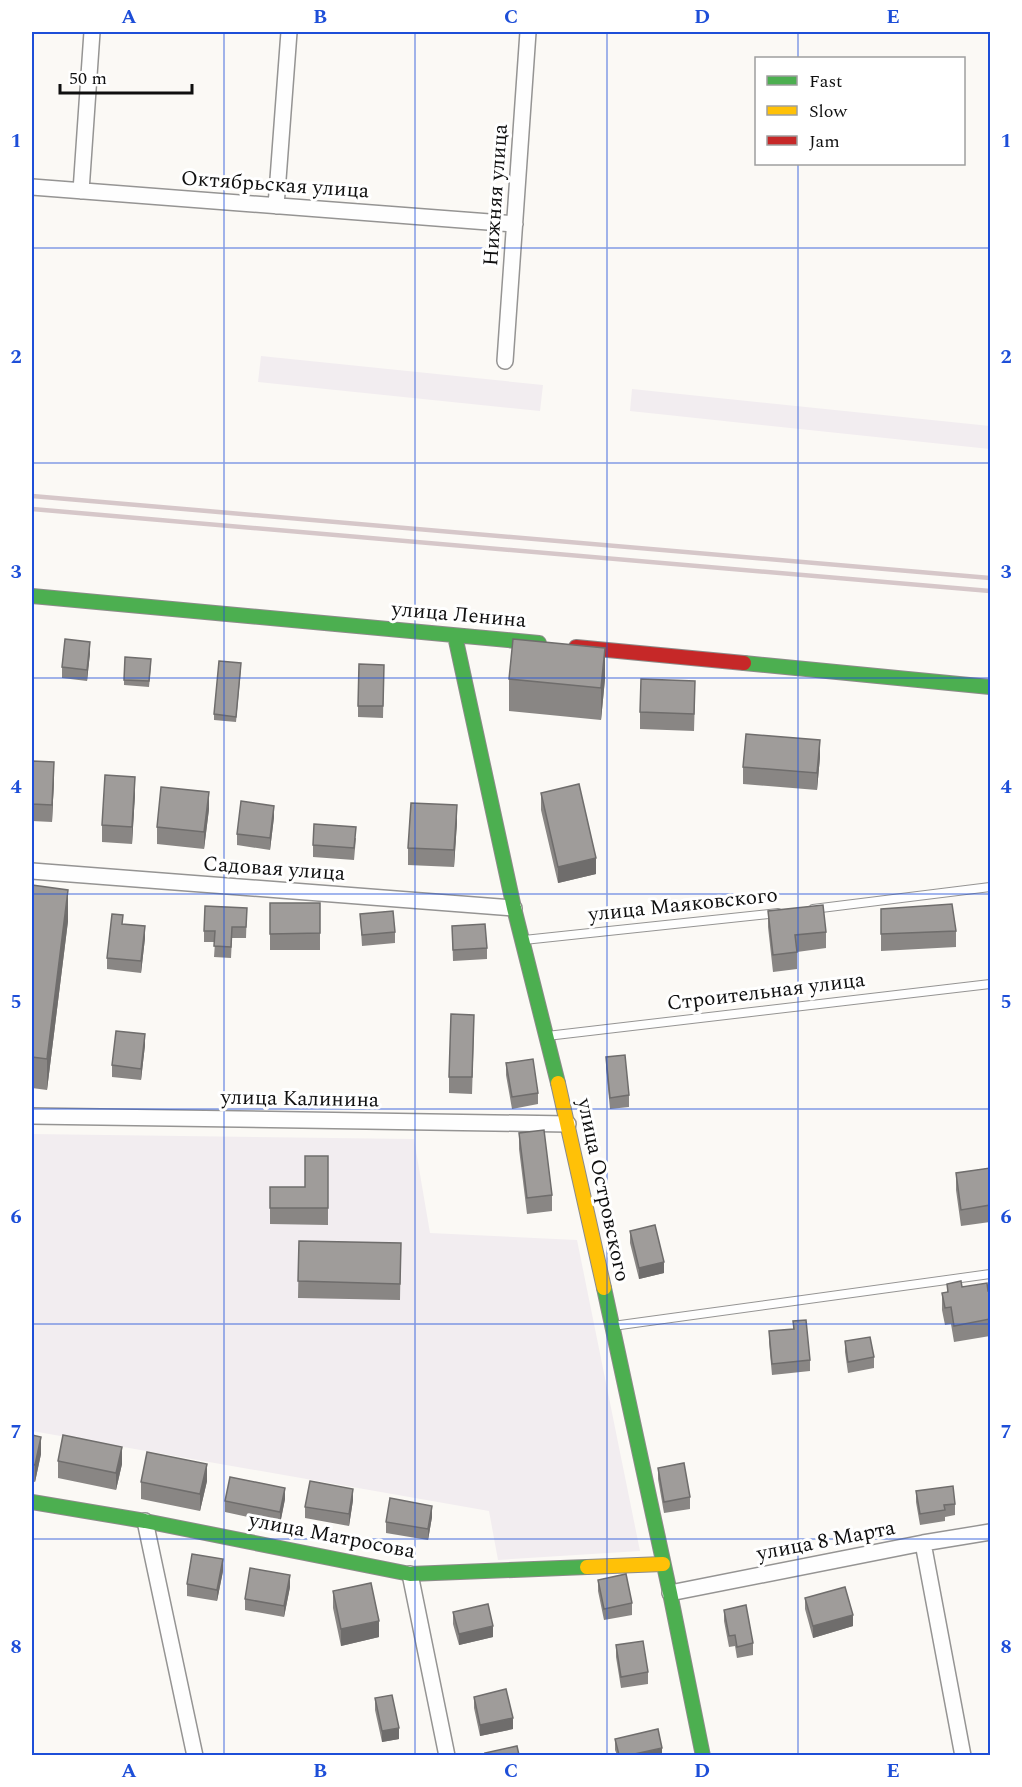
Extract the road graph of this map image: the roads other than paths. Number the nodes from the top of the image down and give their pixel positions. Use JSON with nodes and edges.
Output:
{"nodes":[{"id":1,"x":92,"y":32,"type":"edge"},
{"id":2,"x":289,"y":32,"type":"edge"},
{"id":3,"x":528,"y":32,"type":"edge"},
{"id":4,"x":32,"y":187,"type":"edge"},
{"id":5,"x":81,"y":191,"type":"junction"},
{"id":6,"x":276,"y":206,"type":"junction"},
{"id":7,"x":515,"y":224,"type":"junction"},
{"id":8,"x":505,"y":361,"type":"dead end"},
{"id":9,"x":32,"y":596,"type":"edge"},
{"id":10,"x":455,"y":636,"type":"junction"},
{"id":11,"x":990,"y":687,"type":"edge"},
{"id":12,"x":32,"y":871,"type":"edge"},
{"id":13,"x":990,"y":887,"type":"edge"},
{"id":14,"x":514,"y":908,"type":"junction"},
{"id":15,"x":808,"y":909,"type":"edge"},
{"id":16,"x":785,"y":912,"type":"edge"},
{"id":17,"x":522,"y":940,"type":"junction"},
{"id":18,"x":990,"y":984,"type":"edge"},
{"id":19,"x":546,"y":1036,"type":"junction"},
{"id":20,"x":32,"y":1116,"type":"edge"},
{"id":21,"x":568,"y":1124,"type":"junction"},
{"id":22,"x":990,"y":1274,"type":"edge"},
{"id":23,"x":612,"y":1326,"type":"junction"},
{"id":24,"x":32,"y":1502,"type":"edge"},
{"id":25,"x":145,"y":1521,"type":"junction"},
{"id":26,"x":990,"y":1532,"type":"edge"},
{"id":27,"x":923,"y":1543,"type":"junction"},
{"id":28,"x":663,"y":1564,"type":"junction"},
{"id":29,"x":410,"y":1574,"type":"junction"},
{"id":30,"x":670,"y":1593,"type":"junction"},
{"id":31,"x":195,"y":1755,"type":"edge"},
{"id":32,"x":447,"y":1755,"type":"edge"},
{"id":33,"x":703,"y":1755,"type":"edge"},
{"id":34,"x":963,"y":1755,"type":"edge"}],
"edges":[{"from":1,"to":5,"type":"street"},
{"from":2,"to":6,"type":"street"},
{"from":3,"to":7,"type":"street","name":"Нижняя улица"},
{"from":4,"to":5,"type":"street","name":"Октябрьская улица"},
{"from":5,"to":6,"type":"street","name":"Октябрьская улица"},
{"from":6,"to":7,"type":"street","name":"Октябрьская улица"},
{"from":7,"to":8,"type":"street","name":"Нижняя улица"},
{"from":9,"to":10,"type":"street","name":"улица Ленина"},
{"from":10,"to":11,"type":"street","name":"улица Ленина"},
{"from":10,"to":14,"type":"street","name":"улица Островского"},
{"from":12,"to":14,"type":"street","name":"Садовая улица"},
{"from":13,"to":15,"type":"lane","name":"улица Маяковского"},
{"from":14,"to":17,"type":"street","name":"улица Островского"},
{"from":16,"to":17,"type":"lane","name":"улица Маяковского"},
{"from":17,"to":19,"type":"street","name":"улица Островского"},
{"from":18,"to":19,"type":"lane","name":"Строительная улица"},
{"from":19,"to":21,"type":"street","name":"улица Островского"},
{"from":20,"to":21,"type":"street","name":"улица Калинина"},
{"from":21,"to":23,"type":"street","name":"улица Островского"},
{"from":22,"to":23,"type":"lane"},
{"from":23,"to":28,"type":"street","name":"улица Островского"},
{"from":24,"to":25,"type":"street","name":"улица Матросова"},
{"from":25,"to":29,"type":"street","name":"улица Матросова"},
{"from":25,"to":31,"type":"street"},
{"from":26,"to":27,"type":"street","name":"улица 8 Марта"},
{"from":27,"to":30,"type":"street","name":"улица 8 Марта"},
{"from":27,"to":34,"type":"street"},
{"from":28,"to":29,"type":"street","name":"улица Матросова"},
{"from":28,"to":30,"type":"street","name":"улица Островского"},
{"from":29,"to":32,"type":"street"},
{"from":30,"to":33,"type":"street","name":"улица Островского"}]}
